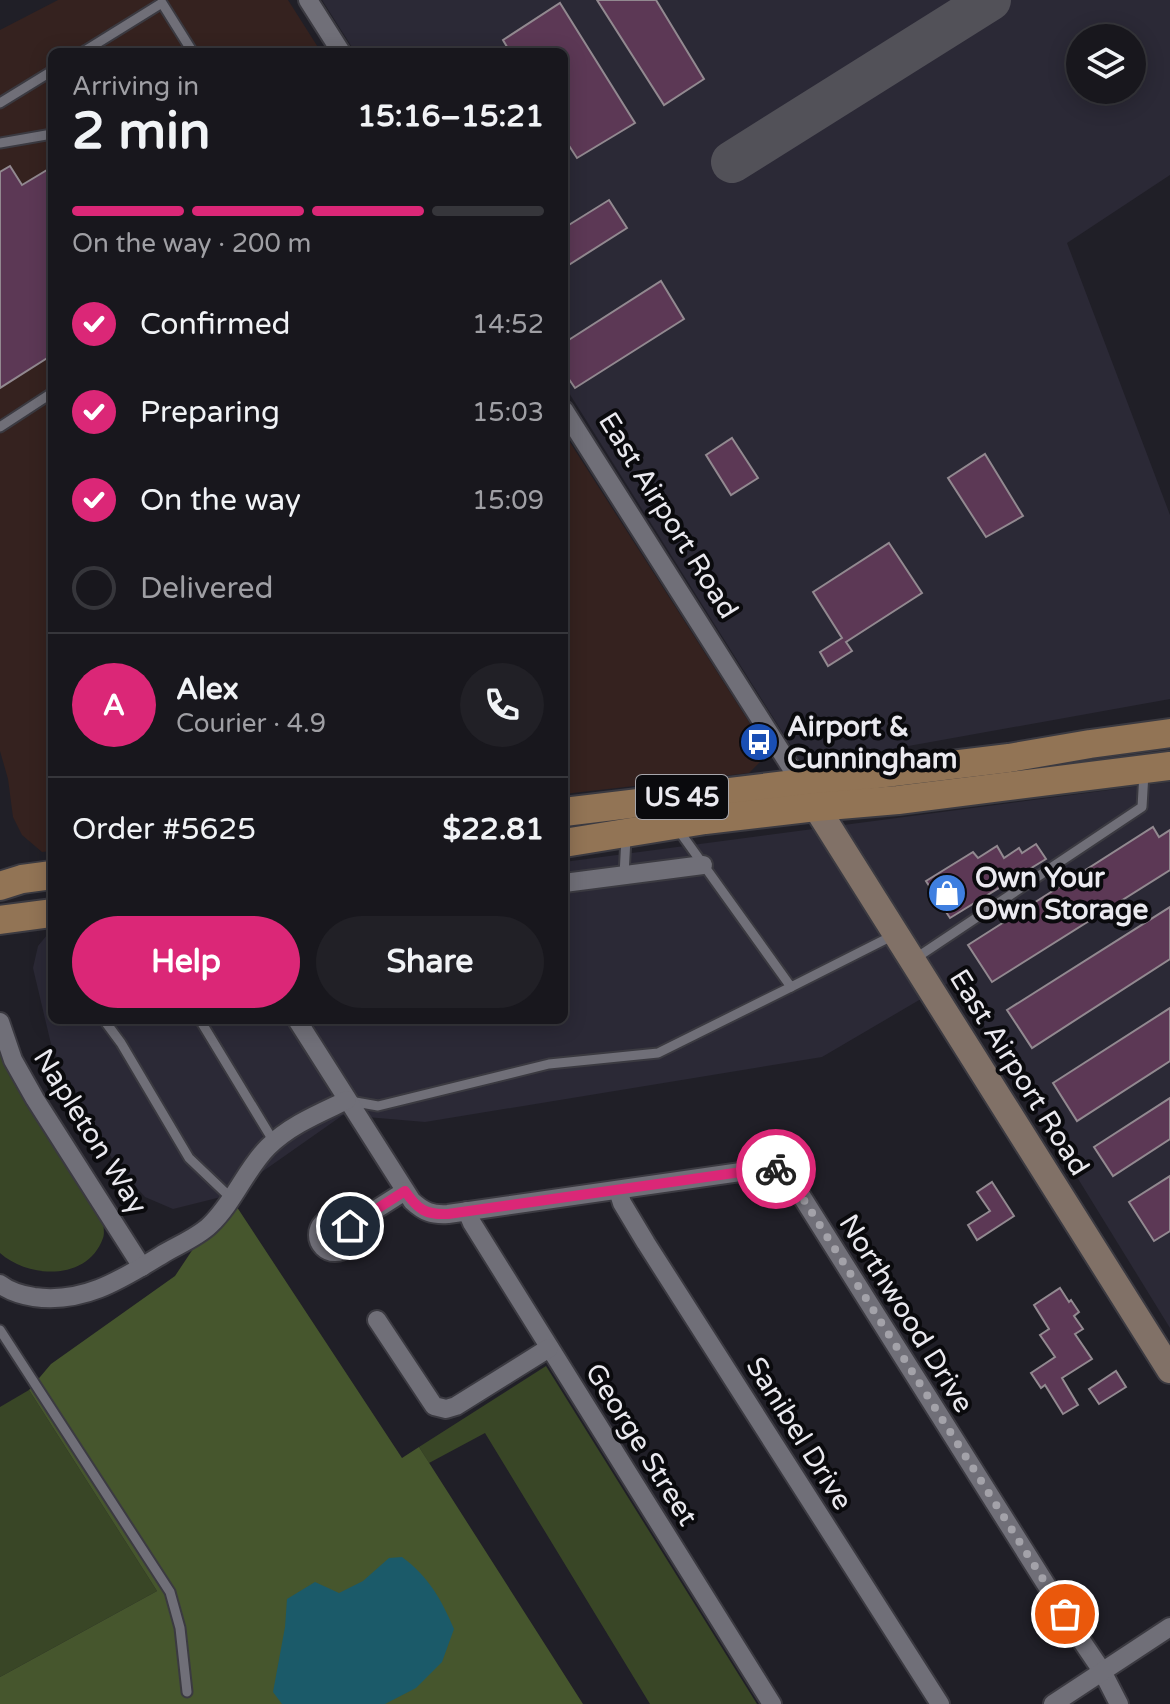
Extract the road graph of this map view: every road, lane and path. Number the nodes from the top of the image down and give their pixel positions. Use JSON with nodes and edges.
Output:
{"nodes":[{"id":1,"x":308,"y":0,"type":"edge"},
{"id":2,"x":89,"y":48,"type":"edge"},
{"id":3,"x":190,"y":48,"type":"edge"},
{"id":4,"x":338,"y":48,"type":"edge"},
{"id":5,"x":48,"y":73,"type":"edge"},
{"id":6,"x":0,"y":103,"type":"edge"},
{"id":7,"x":48,"y":135,"type":"edge"},
{"id":8,"x":0,"y":143,"type":"edge"},
{"id":9,"x":48,"y":396,"type":"edge"},
{"id":10,"x":568,"y":416,"type":"edge"},
{"id":11,"x":0,"y":427,"type":"edge"},
{"id":12,"x":1170,"y":733,"type":"edge"},
{"id":13,"x":1157,"y":768,"type":"edge"},
{"id":14,"x":801,"y":783,"type":"junction"},
{"id":15,"x":816,"y":807,"type":"junction"},
{"id":16,"x":568,"y":812,"type":"edge"},
{"id":17,"x":675,"y":826,"type":"junction"},
{"id":18,"x":626,"y":834,"type":"junction"},
{"id":19,"x":568,"y":842,"type":"edge"},
{"id":20,"x":703,"y":865,"type":"junction"},
{"id":21,"x":624,"y":875,"type":"junction"},
{"id":22,"x":48,"y":876,"type":"edge"},
{"id":23,"x":568,"y":882,"type":"edge"},
{"id":24,"x":0,"y":886,"type":"edge"},
{"id":25,"x":48,"y":914,"type":"edge"},
{"id":26,"x":0,"y":920,"type":"edge"},
{"id":27,"x":896,"y":934,"type":"junction"},
{"id":28,"x":912,"y":961,"type":"junction"},
{"id":29,"x":791,"y":987,"type":"junction"},
{"id":30,"x":0,"y":1022,"type":"edge"},
{"id":31,"x":107,"y":1024,"type":"edge"},
{"id":32,"x":202,"y":1024,"type":"edge"},
{"id":33,"x":300,"y":1024,"type":"edge"},
{"id":34,"x":347,"y":1100,"type":"junction"},
{"id":35,"x":274,"y":1142,"type":"junction"},
{"id":36,"x":618,"y":1190,"type":"junction"},
{"id":37,"x":405,"y":1191,"type":"junction"},
{"id":38,"x":232,"y":1199,"type":"junction"},
{"id":39,"x":467,"y":1211,"type":"junction"},
{"id":40,"x":350,"y":1226,"type":"dead end"},
{"id":41,"x":142,"y":1267,"type":"junction"},
{"id":42,"x":2,"y":1290,"type":"edge"},
{"id":43,"x":377,"y":1320,"type":"dead end"},
{"id":44,"x":0,"y":1330,"type":"edge"},
{"id":45,"x":549,"y":1348,"type":"junction"},
{"id":46,"x":1170,"y":1370,"type":"edge"},
{"id":47,"x":1170,"y":1627,"type":"edge"},
{"id":48,"x":1102,"y":1671,"type":"junction"},
{"id":49,"x":187,"y":1692,"type":"dead end"},
{"id":50,"x":772,"y":1704,"type":"edge"},
{"id":51,"x":940,"y":1704,"type":"edge"},
{"id":52,"x":1053,"y":1704,"type":"edge"},
{"id":53,"x":1119,"y":1704,"type":"edge"}],
"edges":[{"from":1,"to":4,"type":"street"},
{"from":2,"to":3,"type":"lane"},
{"from":5,"to":6,"type":"lane"},
{"from":7,"to":8,"type":"lane"},
{"from":9,"to":11,"type":"lane"},
{"from":10,"to":14,"type":"street","name":"East Airport Road"},
{"from":12,"to":14,"type":"main road","number":"US 45"},
{"from":13,"to":15,"type":"main road","number":"US 45"},
{"from":13,"to":28,"type":"lane"},
{"from":14,"to":15,"type":"street","name":"East Airport Road"},
{"from":14,"to":16,"type":"main road","number":"US 45"},
{"from":15,"to":17,"type":"main road","number":"US 45"},
{"from":15,"to":27,"type":"street","name":"East Airport Road"},
{"from":17,"to":18,"type":"main road","number":"US 45"},
{"from":17,"to":20,"type":"lane"},
{"from":18,"to":19,"type":"main road","number":"US 45"},
{"from":18,"to":21,"type":"lane"},
{"from":20,"to":21,"type":"street"},
{"from":20,"to":29,"type":"lane"},
{"from":21,"to":23,"type":"street"},
{"from":22,"to":24,"type":"main road"},
{"from":25,"to":26,"type":"main road"},
{"from":27,"to":28,"type":"street","name":"East Airport Road"},
{"from":27,"to":29,"type":"lane"},
{"from":28,"to":46,"type":"street","name":"East Airport Road"},
{"from":29,"to":34,"type":"lane"},
{"from":30,"to":41,"type":"street","name":"Napleton Way"},
{"from":31,"to":38,"type":"lane"},
{"from":32,"to":35,"type":"lane"},
{"from":33,"to":34,"type":"street","name":"Northwood Drive"},
{"from":34,"to":35,"type":"street"},
{"from":34,"to":37,"type":"street","name":"Northwood Drive"},
{"from":35,"to":38,"type":"street"},
{"from":36,"to":39,"type":"street","name":"Northwood Drive"},
{"from":36,"to":48,"type":"street","name":"Northwood Drive"},
{"from":36,"to":51,"type":"street","name":"Sanibel Drive"},
{"from":37,"to":39,"type":"street","name":"Northwood Drive"},
{"from":37,"to":40,"type":"street"},
{"from":38,"to":41,"type":"street"},
{"from":39,"to":45,"type":"street","name":"George Street"},
{"from":41,"to":42,"type":"street"},
{"from":43,"to":45,"type":"street"},
{"from":44,"to":49,"type":"lane"},
{"from":45,"to":50,"type":"street","name":"George Street"},
{"from":47,"to":48,"type":"street"},
{"from":48,"to":52,"type":"street"},
{"from":48,"to":53,"type":"street","name":"Northwood Drive"}]}
